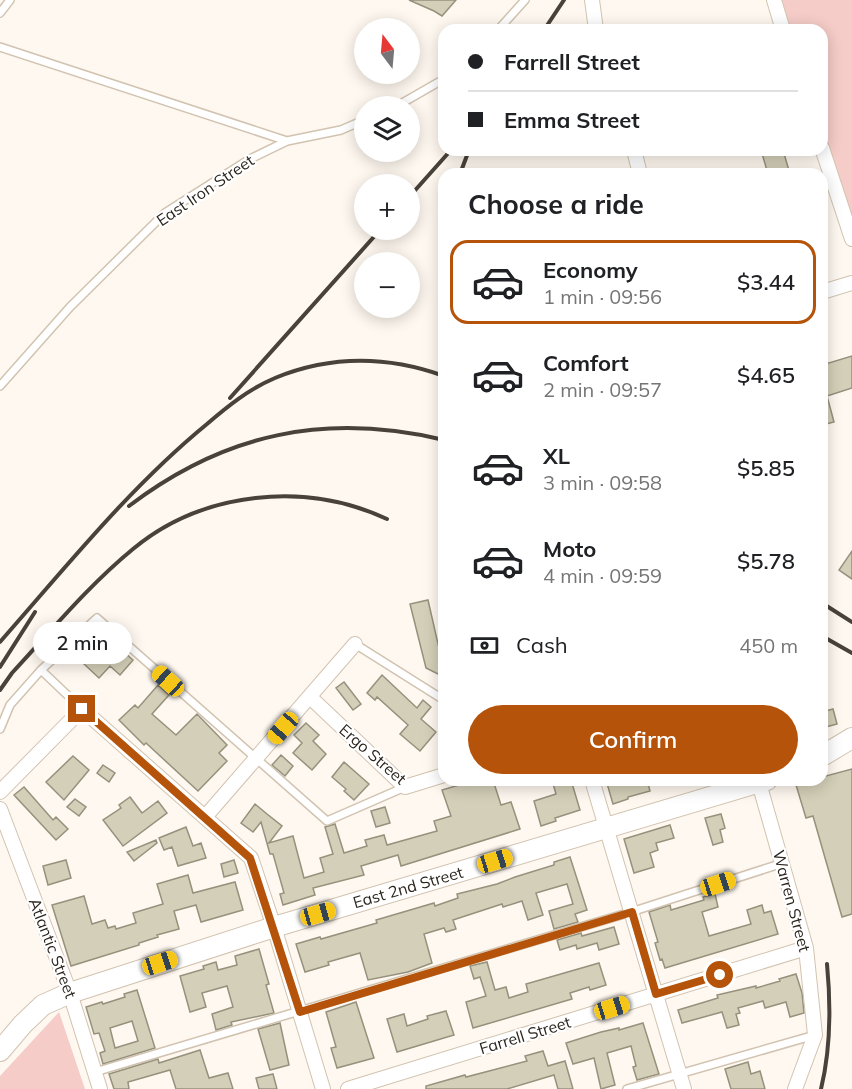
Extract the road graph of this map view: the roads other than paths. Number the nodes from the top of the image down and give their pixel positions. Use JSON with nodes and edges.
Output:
{"nodes":[{"id":1,"x":10,"y":0,"type":"edge"},
{"id":2,"x":525,"y":0,"type":"edge"},
{"id":3,"x":592,"y":0,"type":"edge"},
{"id":4,"x":774,"y":0,"type":"edge"},
{"id":5,"x":0,"y":13,"type":"edge"},
{"id":6,"x":503,"y":24,"type":"edge"},
{"id":7,"x":595,"y":24,"type":"edge"},
{"id":8,"x":781,"y":24,"type":"edge"},
{"id":9,"x":0,"y":47,"type":"edge"},
{"id":10,"x":438,"y":82,"type":"edge"},
{"id":11,"x":414,"y":96,"type":"edge"},
{"id":12,"x":354,"y":124,"type":"edge"},
{"id":13,"x":287,"y":141,"type":"junction"},
{"id":14,"x":825,"y":156,"type":"edge"},
{"id":15,"x":852,"y":239,"type":"edge"},
{"id":16,"x":852,"y":283,"type":"edge"},
{"id":17,"x":828,"y":290,"type":"edge"},
{"id":18,"x":0,"y":386,"type":"edge"},
{"id":19,"x":355,"y":644,"type":"joint"},
{"id":20,"x":41,"y":670,"type":"junction"},
{"id":21,"x":438,"y":696,"type":"edge"},
{"id":22,"x":310,"y":697,"type":"junction"},
{"id":23,"x":82,"y":709,"type":"junction"},
{"id":24,"x":0,"y":729,"type":"edge"},
{"id":25,"x":852,"y":738,"type":"edge"},
{"id":26,"x":828,"y":752,"type":"edge"},
{"id":27,"x":256,"y":759,"type":"junction"},
{"id":28,"x":438,"y":777,"type":"edge"},
{"id":29,"x":594,"y":786,"type":"edge"},
{"id":30,"x":750,"y":786,"type":"edge"},
{"id":31,"x":764,"y":786,"type":"edge"},
{"id":32,"x":405,"y":787,"type":"junction"},
{"id":33,"x":0,"y":792,"type":"edge"},
{"id":34,"x":0,"y":809,"type":"edge"},
{"id":35,"x":205,"y":817,"type":"junction"},
{"id":36,"x":606,"y":829,"type":"junction"},
{"id":37,"x":783,"y":862,"type":"junction"},
{"id":38,"x":632,"y":912,"type":"junction"},
{"id":39,"x":274,"y":927,"type":"junction"},
{"id":40,"x":806,"y":948,"type":"junction"},
{"id":41,"x":70,"y":993,"type":"junction"},
{"id":42,"x":656,"y":994,"type":"junction"},
{"id":43,"x":300,"y":1012,"type":"junction"},
{"id":44,"x":815,"y":1035,"type":"junction"},
{"id":45,"x":0,"y":1051,"type":"edge"},
{"id":46,"x":95,"y":1072,"type":"junction"},
{"id":47,"x":680,"y":1073,"type":"junction"},
{"id":48,"x":100,"y":1089,"type":"edge"},
{"id":49,"x":323,"y":1089,"type":"edge"},
{"id":50,"x":348,"y":1089,"type":"edge"},
{"id":51,"x":627,"y":1089,"type":"edge"},
{"id":52,"x":684,"y":1089,"type":"edge"},
{"id":53,"x":795,"y":1089,"type":"edge"}],
"edges":[{"from":1,"to":5,"type":"lane"},
{"from":2,"to":6,"type":"lane"},
{"from":3,"to":7,"type":"street"},
{"from":4,"to":8,"type":"street"},
{"from":9,"to":13,"type":"lane"},
{"from":10,"to":11,"type":"lane"},
{"from":12,"to":13,"type":"lane","name":"East Iron Street"},
{"from":13,"to":18,"type":"lane","name":"East Iron Street"},
{"from":14,"to":15,"type":"street"},
{"from":16,"to":17,"type":"street"},
{"from":19,"to":21,"type":"lane"},
{"from":19,"to":22,"type":"street"},
{"from":20,"to":23,"type":"lane"},
{"from":20,"to":24,"type":"lane"},
{"from":20,"to":27,"type":"lane"},
{"from":22,"to":27,"type":"street"},
{"from":22,"to":32,"type":"street","name":"Ergo Street"},
{"from":23,"to":33,"type":"street"},
{"from":23,"to":35,"type":"street"},
{"from":25,"to":26,"type":"street"},
{"from":27,"to":32,"type":"lane"},
{"from":27,"to":35,"type":"street"},
{"from":28,"to":32,"type":"street","name":"Ergo Street"},
{"from":29,"to":36,"type":"street"},
{"from":30,"to":36,"type":"street","name":"East 2nd Street"},
{"from":31,"to":37,"type":"street","name":"Warren Street"},
{"from":34,"to":41,"type":"street","name":"Atlantic Street"},
{"from":35,"to":39,"type":"street"},
{"from":36,"to":38,"type":"street"},
{"from":36,"to":39,"type":"street","name":"East 2nd Street"},
{"from":37,"to":38,"type":"lane"},
{"from":37,"to":40,"type":"street","name":"Warren Street"},
{"from":38,"to":42,"type":"street"},
{"from":38,"to":43,"type":"lane"},
{"from":39,"to":41,"type":"street","name":"East 2nd Street"},
{"from":39,"to":43,"type":"street"},
{"from":40,"to":42,"type":"street","name":"Farrell Street"},
{"from":40,"to":44,"type":"street","name":"Warren Street"},
{"from":41,"to":45,"type":"street","name":"East 2nd Street"},
{"from":41,"to":46,"type":"street","name":"Atlantic Street"},
{"from":42,"to":47,"type":"street"},
{"from":42,"to":50,"type":"street","name":"Farrell Street"},
{"from":43,"to":46,"type":"lane"},
{"from":43,"to":49,"type":"street"},
{"from":44,"to":47,"type":"lane"},
{"from":44,"to":53,"type":"street","name":"Warren Street"},
{"from":46,"to":48,"type":"street","name":"Atlantic Street"},
{"from":47,"to":51,"type":"lane"},
{"from":47,"to":52,"type":"street"}]}
